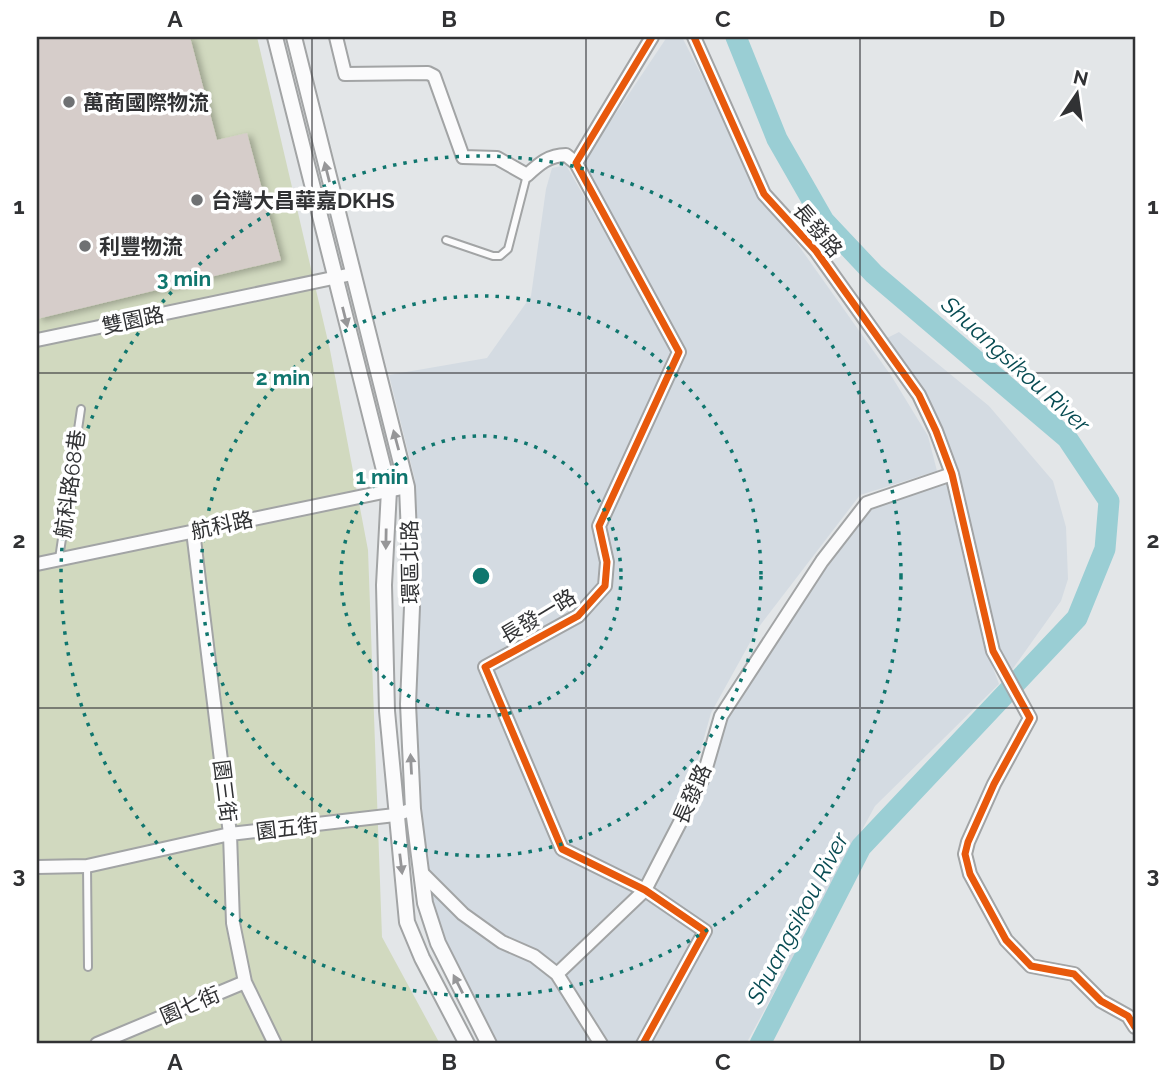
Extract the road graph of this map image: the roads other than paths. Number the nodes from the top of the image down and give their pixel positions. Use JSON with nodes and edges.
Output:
{"nodes":[{"id":1,"x":275,"y":37,"type":"edge"},
{"id":2,"x":294,"y":37,"type":"edge"},
{"id":3,"x":336,"y":37,"type":"edge"},
{"id":4,"x":652,"y":37,"type":"edge"},
{"id":5,"x":694,"y":37,"type":"edge"},
{"id":6,"x":576,"y":163,"type":"junction"},
{"id":7,"x":527,"y":175,"type":"junction"},
{"id":8,"x":446,"y":240,"type":"dead end"},
{"id":9,"x":352,"y":274,"type":"junction"},
{"id":10,"x":335,"y":278,"type":"junction"},
{"id":11,"x":37,"y":340,"type":"edge"},
{"id":12,"x":81,"y":409,"type":"dead end"},
{"id":13,"x":952,"y":474,"type":"junction"},
{"id":14,"x":407,"y":487,"type":"junction"},
{"id":15,"x":389,"y":490,"type":"junction"},
{"id":16,"x":193,"y":531,"type":"junction"},
{"id":17,"x":59,"y":559,"type":"junction"},
{"id":18,"x":37,"y":564,"type":"edge"},
{"id":19,"x":413,"y":809,"type":"junction"},
{"id":20,"x":395,"y":815,"type":"junction"},
{"id":21,"x":230,"y":834,"type":"junction"},
{"id":22,"x":87,"y":866,"type":"junction"},
{"id":23,"x":37,"y":867,"type":"edge"},
{"id":24,"x":422,"y":873,"type":"junction"},
{"id":25,"x":645,"y":890,"type":"junction"},
{"id":26,"x":88,"y":967,"type":"dead end"},
{"id":27,"x":557,"y":974,"type":"junction"},
{"id":28,"x":245,"y":982,"type":"junction"},
{"id":29,"x":1135,"y":1027,"type":"edge"},
{"id":30,"x":97,"y":1044,"type":"edge"},
{"id":31,"x":275,"y":1044,"type":"edge"},
{"id":32,"x":467,"y":1044,"type":"edge"},
{"id":33,"x":489,"y":1044,"type":"edge"},
{"id":34,"x":601,"y":1044,"type":"edge"},
{"id":35,"x":643,"y":1044,"type":"edge"}],
"edges":[{"from":1,"to":10,"type":"street","name":"環區北路"},
{"from":9,"to":2,"type":"street","name":"環區北路","one_way":true},
{"from":3,"to":7,"type":"street"},
{"from":4,"to":6,"type":"street"},
{"from":5,"to":13,"type":"street","name":"長發路"},
{"from":6,"to":7,"type":"street"},
{"from":6,"to":25,"type":"street","name":"長發一路"},
{"from":7,"to":8,"type":"lane"},
{"from":9,"to":10,"type":"street","name":"雙園路"},
{"from":14,"to":9,"type":"street","name":"環區北路","one_way":true},
{"from":10,"to":11,"type":"street","name":"雙園路"},
{"from":10,"to":15,"type":"street","name":"環區北路","one_way":true},
{"from":12,"to":17,"type":"lane","name":"航科路68巷"},
{"from":13,"to":25,"type":"street","name":"長發路"},
{"from":13,"to":29,"type":"street"},
{"from":14,"to":15,"type":"street","name":"航科路"},
{"from":19,"to":14,"type":"street","name":"環區北路","one_way":true},
{"from":15,"to":16,"type":"street","name":"航科路"},
{"from":15,"to":20,"type":"street","name":"環區北路","one_way":true},
{"from":16,"to":17,"type":"street","name":"航科路"},
{"from":16,"to":21,"type":"street","name":"園三街"},
{"from":17,"to":18,"type":"street","name":"航科路"},
{"from":19,"to":20,"type":"street","name":"園五街"},
{"from":19,"to":24,"type":"street","name":"環區北路"},
{"from":20,"to":21,"type":"street","name":"園五街"},
{"from":20,"to":32,"type":"street","name":"環區北路","one_way":true},
{"from":21,"to":22,"type":"street","name":"園五街"},
{"from":21,"to":28,"type":"street","name":"園三街"},
{"from":22,"to":23,"type":"street","name":"園五街"},
{"from":22,"to":26,"type":"lane"},
{"from":24,"to":27,"type":"street"},
{"from":33,"to":24,"type":"street","name":"環區北路","one_way":true},
{"from":25,"to":27,"type":"street","name":"長發路"},
{"from":25,"to":35,"type":"street","name":"長發一路"},
{"from":27,"to":34,"type":"street"},
{"from":28,"to":30,"type":"street","name":"園七街"},
{"from":28,"to":31,"type":"street","name":"園三街"}]}
